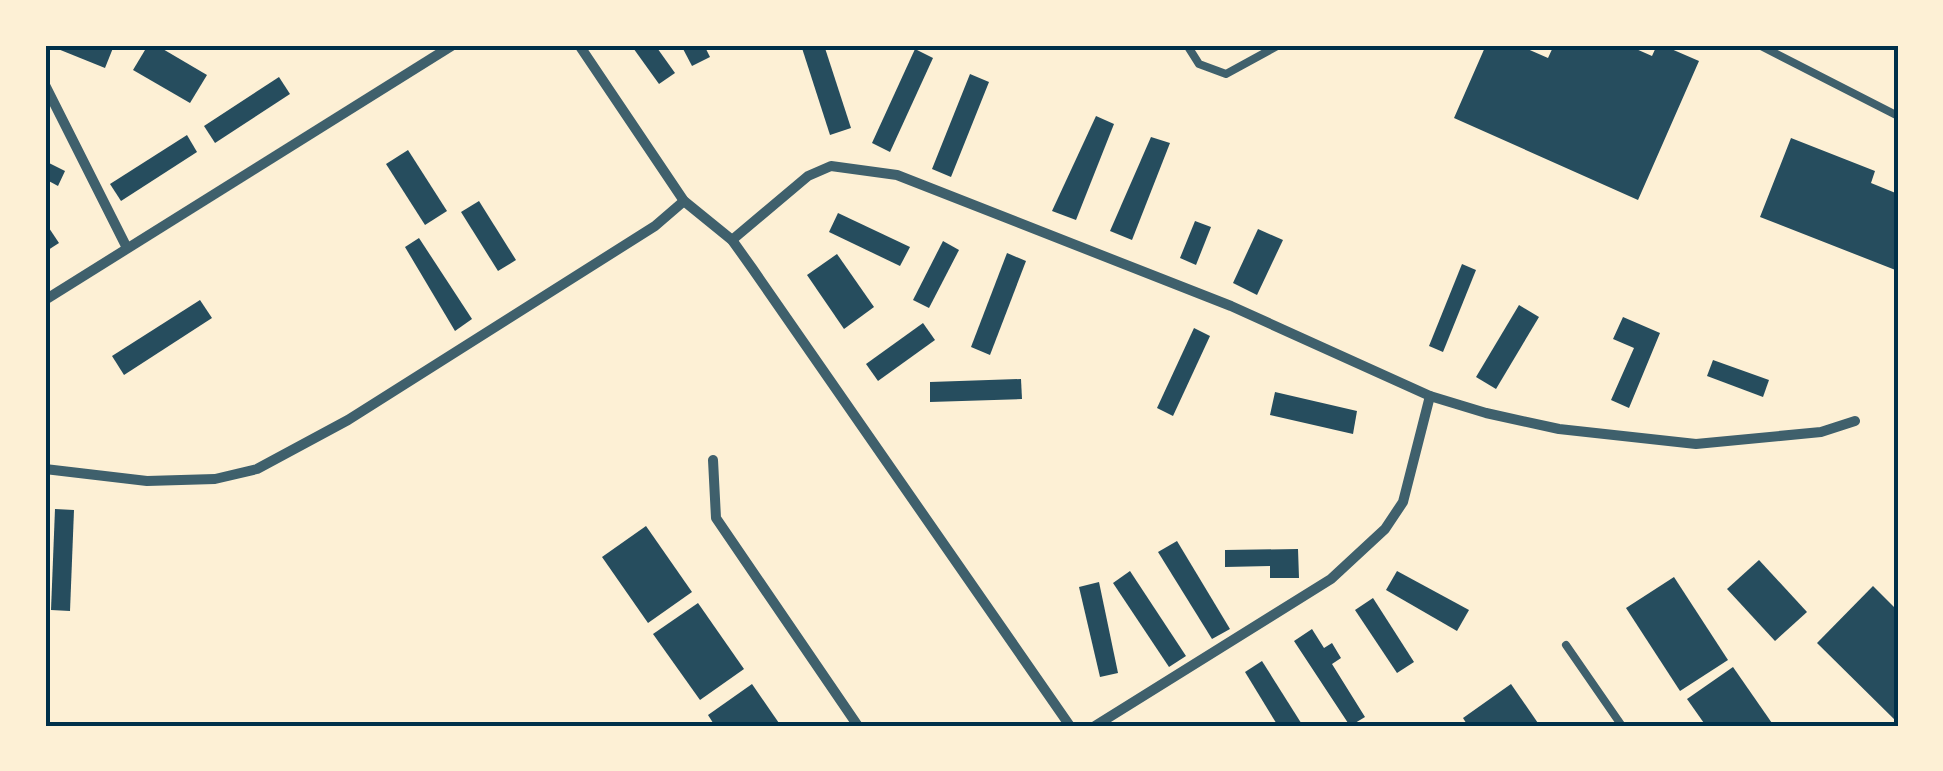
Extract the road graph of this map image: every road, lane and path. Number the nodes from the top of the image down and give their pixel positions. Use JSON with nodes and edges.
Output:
{"nodes":[{"id":1,"x":453,"y":45,"type":"edge"},
{"id":2,"x":579,"y":45,"type":"edge"},
{"id":3,"x":1187,"y":45,"type":"edge"},
{"id":4,"x":1278,"y":45,"type":"edge"},
{"id":5,"x":1759,"y":45,"type":"edge"},
{"id":6,"x":45,"y":84,"type":"edge"},
{"id":7,"x":1898,"y":116,"type":"edge"},
{"id":8,"x":684,"y":202,"type":"junction"},
{"id":9,"x":732,"y":240,"type":"junction"},
{"id":10,"x":126,"y":246,"type":"junction"},
{"id":11,"x":45,"y":300,"type":"edge"},
{"id":12,"x":1430,"y":396,"type":"junction"},
{"id":13,"x":1855,"y":422,"type":"dead end"},
{"id":14,"x":712,"y":460,"type":"dead end"},
{"id":15,"x":45,"y":470,"type":"edge"},
{"id":16,"x":1566,"y":645,"type":"dead end"},
{"id":17,"x":858,"y":726,"type":"edge"},
{"id":18,"x":1070,"y":726,"type":"edge"},
{"id":19,"x":1095,"y":726,"type":"edge"},
{"id":20,"x":1622,"y":726,"type":"edge"}],
"edges":[{"from":1,"to":10,"type":"street"},
{"from":2,"to":8,"type":"street"},
{"from":3,"to":4,"type":"lane"},
{"from":5,"to":7,"type":"lane"},
{"from":6,"to":10,"type":"street"},
{"from":8,"to":9,"type":"street"},
{"from":8,"to":15,"type":"street"},
{"from":9,"to":12,"type":"street"},
{"from":9,"to":18,"type":"street"},
{"from":10,"to":11,"type":"street"},
{"from":12,"to":13,"type":"street"},
{"from":12,"to":19,"type":"street"},
{"from":14,"to":17,"type":"street"},
{"from":16,"to":20,"type":"lane"}]}
